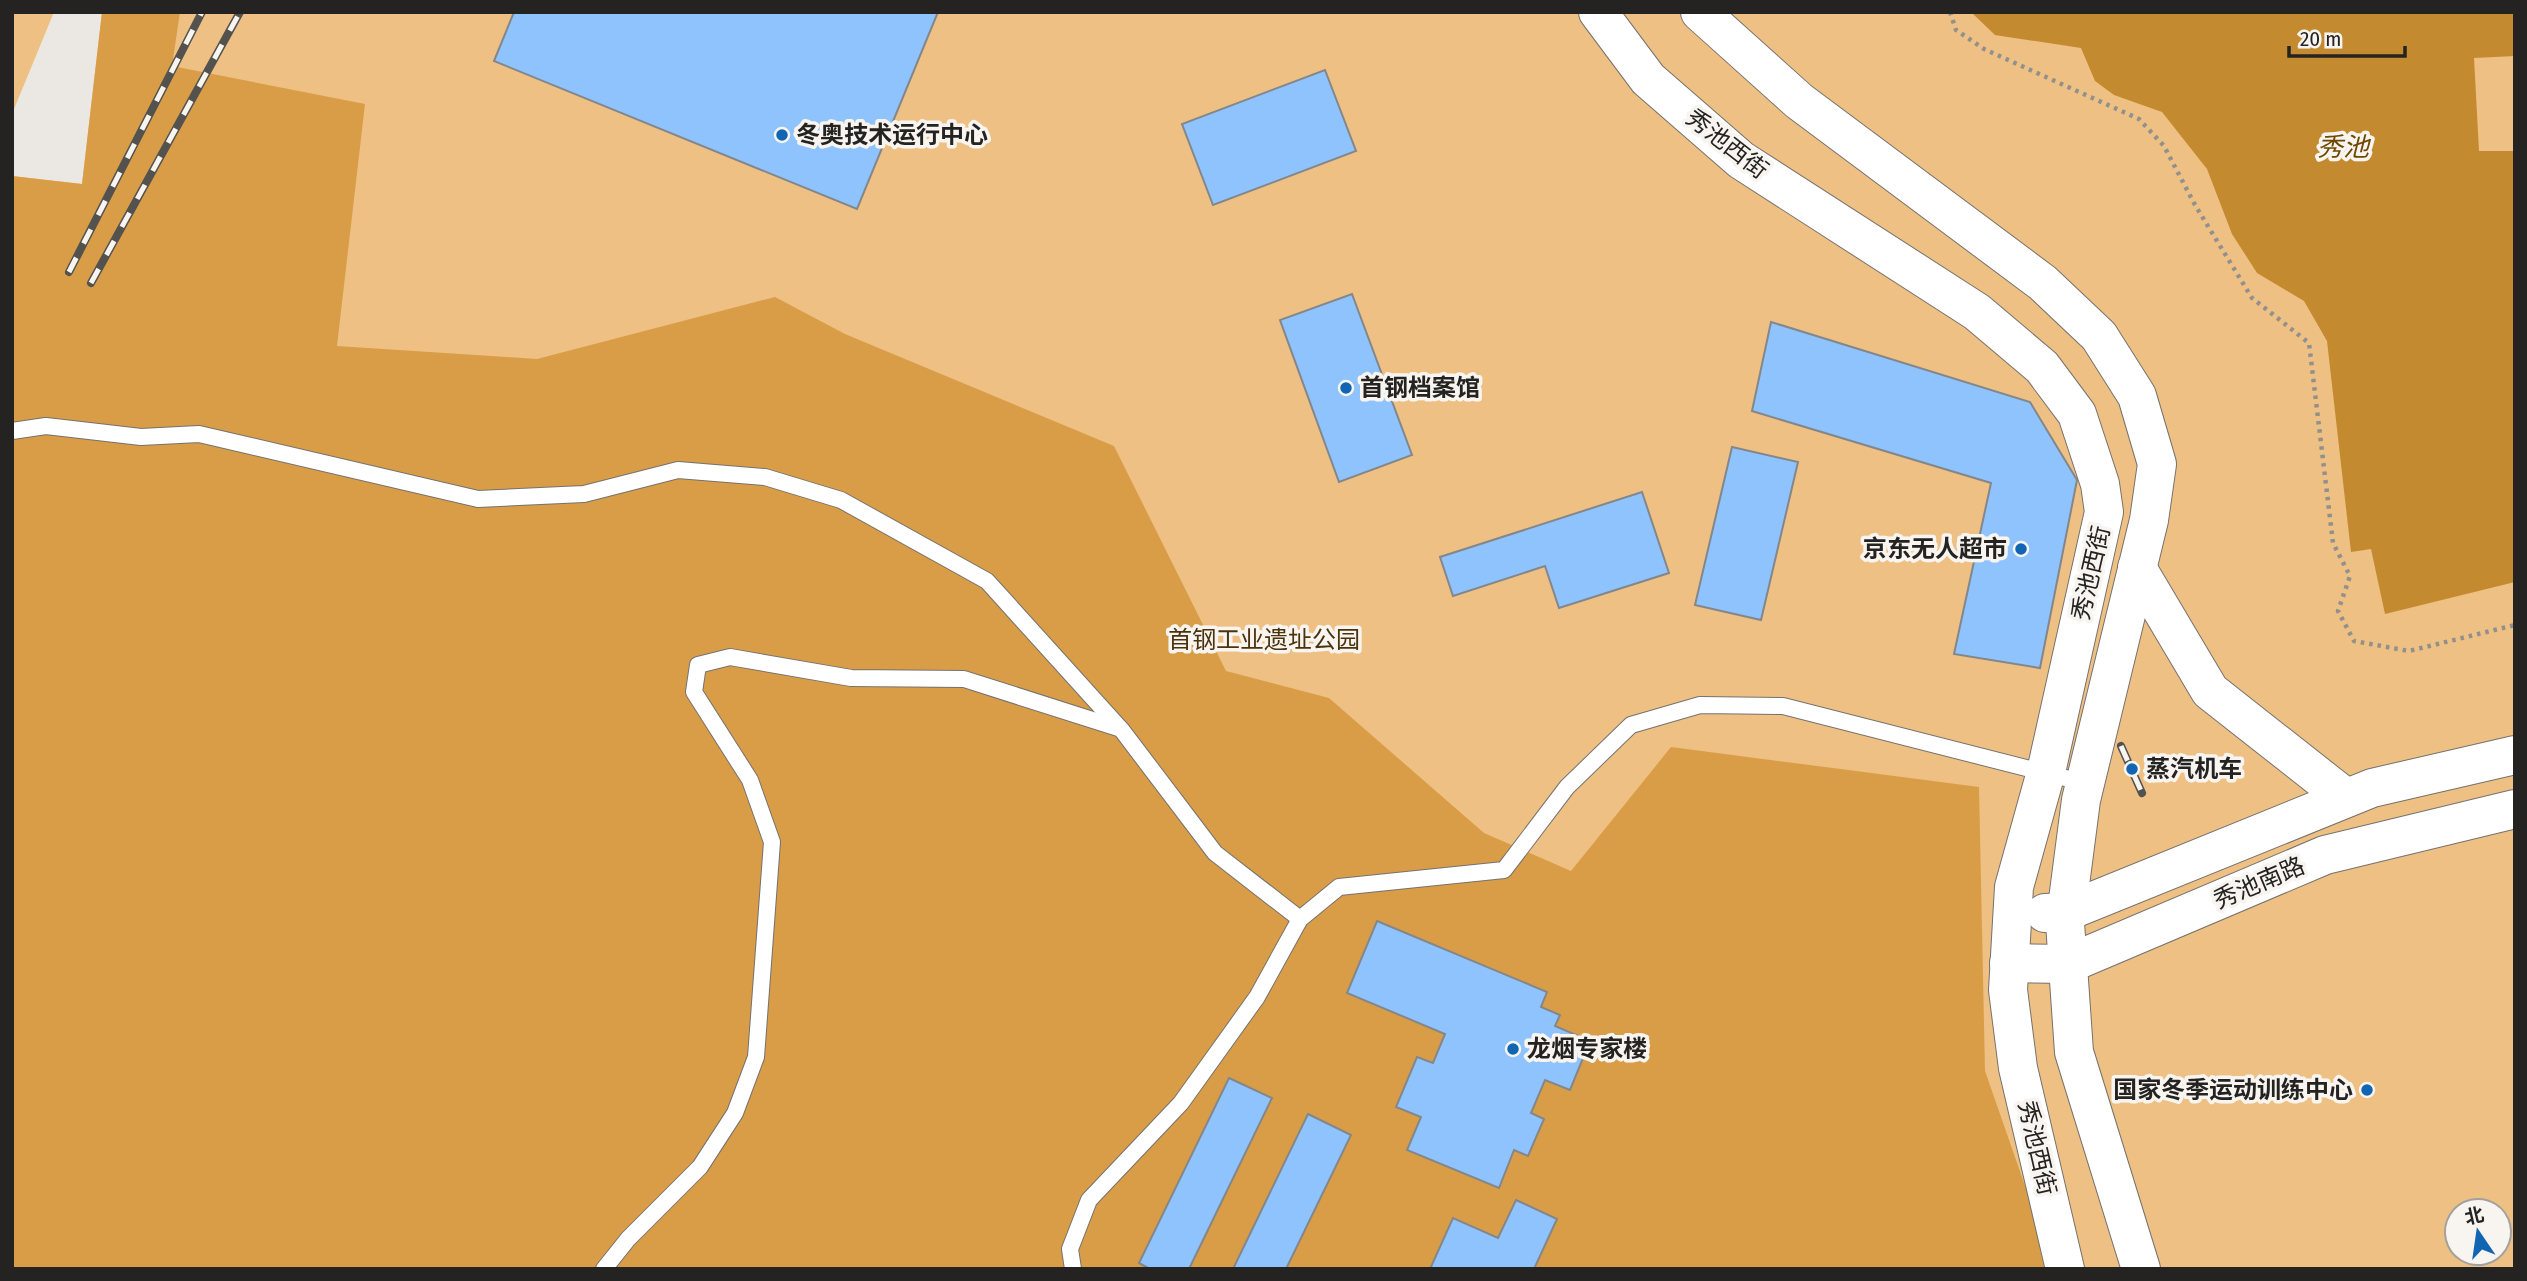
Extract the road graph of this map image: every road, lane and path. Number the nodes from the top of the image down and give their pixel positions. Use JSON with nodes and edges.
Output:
{"nodes":[{"id":1,"x":1598,"y":12,"type":"edge"},
{"id":2,"x":1700,"y":12,"type":"edge"},
{"id":3,"x":1950,"y":12,"type":"edge"},
{"id":4,"x":12,"y":431,"type":"edge"},
{"id":5,"x":2137,"y":568,"type":"junction"},
{"id":6,"x":2515,"y":625,"type":"edge"},
{"id":7,"x":1121,"y":729,"type":"junction"},
{"id":8,"x":2515,"y":755,"type":"edge"},
{"id":9,"x":2046,"y":772,"type":"junction"},
{"id":10,"x":2085,"y":783,"type":"junction"},
{"id":11,"x":2346,"y":798,"type":"junction"},
{"id":12,"x":2515,"y":809,"type":"edge"},
{"id":13,"x":2066,"y":912,"type":"junction"},
{"id":14,"x":2012,"y":914,"type":"junction"},
{"id":15,"x":1300,"y":919,"type":"junction"},
{"id":16,"x":2009,"y":963,"type":"junction"},
{"id":17,"x":2068,"y":964,"type":"junction"},
{"id":18,"x":604,"y":1269,"type":"edge"},
{"id":19,"x":1073,"y":1269,"type":"edge"},
{"id":20,"x":2065,"y":1269,"type":"edge"},
{"id":21,"x":2141,"y":1269,"type":"edge"}],
"edges":[{"from":1,"to":9,"type":"street","name":"秀池西街"},
{"from":2,"to":5,"type":"street","name":"秀池西街"},
{"from":3,"to":6,"type":"path"},
{"from":4,"to":7,"type":"lane"},
{"from":5,"to":10,"type":"street","name":"秀池西街"},
{"from":5,"to":11,"type":"street"},
{"from":7,"to":15,"type":"lane"},
{"from":7,"to":18,"type":"lane"},
{"from":8,"to":11,"type":"street","name":"秀池南路"},
{"from":9,"to":10,"type":"lane"},
{"from":9,"to":14,"type":"street","name":"秀池西街"},
{"from":9,"to":15,"type":"lane"},
{"from":10,"to":13,"type":"street","name":"秀池西街"},
{"from":11,"to":13,"type":"street","name":"秀池南路"},
{"from":12,"to":17,"type":"street","name":"秀池南路"},
{"from":13,"to":14,"type":"street","name":"秀池南路"},
{"from":13,"to":17,"type":"street","name":"秀池西街"},
{"from":14,"to":16,"type":"street","name":"秀池西街"},
{"from":15,"to":19,"type":"lane"},
{"from":16,"to":17,"type":"street","name":"秀池南路"},
{"from":16,"to":20,"type":"street","name":"秀池西街"},
{"from":17,"to":21,"type":"street","name":"秀池西街"}]}
